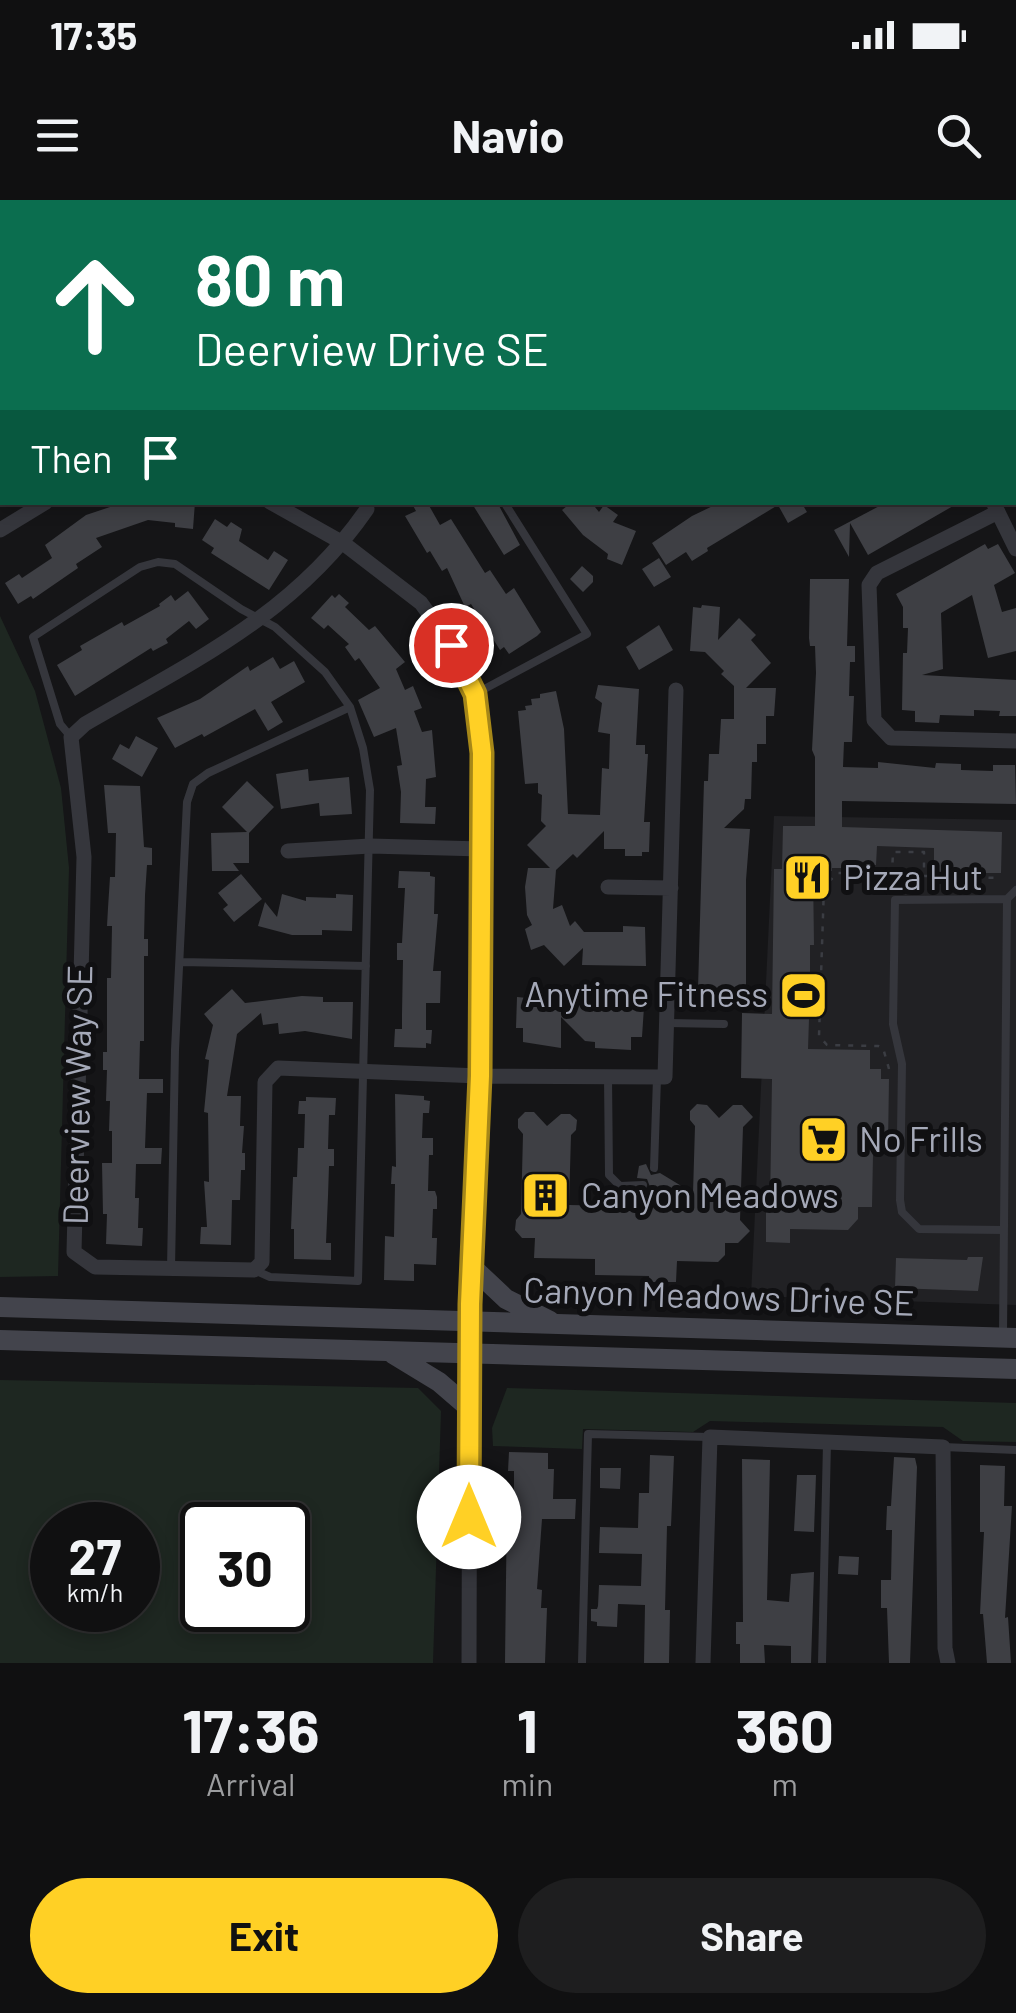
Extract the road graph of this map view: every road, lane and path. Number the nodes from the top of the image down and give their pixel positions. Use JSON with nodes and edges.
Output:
{"nodes":[{"id":1,"x":41,"y":505,"type":"edge"},
{"id":2,"x":275,"y":505,"type":"edge"},
{"id":3,"x":506,"y":505,"type":"edge"},
{"id":4,"x":995,"y":507,"type":"edge"},
{"id":5,"x":367,"y":509,"type":"dead end"},
{"id":6,"x":0,"y":530,"type":"edge"},
{"id":7,"x":344,"y":543,"type":"junction"},
{"id":8,"x":1016,"y":549,"type":"edge"},
{"id":9,"x":259,"y":620,"type":"junction"},
{"id":10,"x":676,"y":690,"type":"dead end"},
{"id":11,"x":475,"y":694,"type":"junction"},
{"id":12,"x":350,"y":707,"type":"junction"},
{"id":13,"x":72,"y":737,"type":"junction"},
{"id":14,"x":1016,"y":741,"type":"edge"},
{"id":15,"x":370,"y":846,"type":"junction"},
{"id":16,"x":482,"y":849,"type":"junction"},
{"id":17,"x":288,"y":852,"type":"dead end"},
{"id":18,"x":1000,"y":878,"type":"dead end"},
{"id":19,"x":608,"y":887,"type":"dead end"},
{"id":20,"x":671,"y":888,"type":"junction"},
{"id":21,"x":1016,"y":890,"type":"edge"},
{"id":22,"x":1007,"y":899,"type":"junction"},
{"id":23,"x":181,"y":962,"type":"junction"},
{"id":24,"x":366,"y":966,"type":"junction"},
{"id":25,"x":1012,"y":977,"type":"edge"},
{"id":26,"x":666,"y":1022,"type":"junction"},
{"id":27,"x":724,"y":1024,"type":"dead end"},
{"id":28,"x":362,"y":1072,"type":"junction"},
{"id":29,"x":890,"y":1074,"type":"dead end"},
{"id":30,"x":480,"y":1076,"type":"junction"},
{"id":31,"x":608,"y":1077,"type":"junction"},
{"id":32,"x":656,"y":1078,"type":"junction"},
{"id":33,"x":654,"y":1168,"type":"dead end"},
{"id":34,"x":1004,"y":1177,"type":"junction"},
{"id":35,"x":1016,"y":1177,"type":"edge"},
{"id":36,"x":643,"y":1185,"type":"dead end"},
{"id":37,"x":1004,"y":1230,"type":"junction"},
{"id":38,"x":472,"y":1267,"type":"junction"},
{"id":39,"x":171,"y":1268,"type":"junction"},
{"id":40,"x":254,"y":1270,"type":"junction"},
{"id":41,"x":0,"y":1307,"type":"edge"},
{"id":42,"x":470,"y":1322,"type":"junction"},
{"id":43,"x":557,"y":1324,"type":"junction"},
{"id":44,"x":1009,"y":1338,"type":"edge"},
{"id":45,"x":0,"y":1340,"type":"edge"},
{"id":46,"x":392,"y":1353,"type":"junction"},
{"id":47,"x":470,"y":1356,"type":"junction"},
{"id":48,"x":1016,"y":1369,"type":"edge"},
{"id":49,"x":468,"y":1407,"type":"junction"},
{"id":50,"x":710,"y":1437,"type":"junction"},
{"id":51,"x":827,"y":1442,"type":"junction"},
{"id":52,"x":943,"y":1447,"type":"junction"},
{"id":53,"x":1016,"y":1450,"type":"edge"},
{"id":54,"x":469,"y":1663,"type":"edge"},
{"id":55,"x":582,"y":1663,"type":"edge"},
{"id":56,"x":703,"y":1663,"type":"edge"},
{"id":57,"x":822,"y":1663,"type":"edge"},
{"id":58,"x":948,"y":1663,"type":"edge"}],
"edges":[{"from":1,"to":6,"type":"street"},
{"from":2,"to":7,"type":"street"},
{"from":3,"to":11,"type":"lane"},
{"from":4,"to":8,"type":"street"},
{"from":4,"to":14,"type":"street"},
{"from":5,"to":7,"type":"street"},
{"from":7,"to":9,"type":"street"},
{"from":7,"to":11,"type":"street"},
{"from":9,"to":12,"type":"lane"},
{"from":9,"to":13,"type":"street"},
{"from":9,"to":13,"type":"lane"},
{"from":10,"to":20,"type":"street"},
{"from":11,"to":16,"type":"street"},
{"from":12,"to":15,"type":"lane"},
{"from":12,"to":23,"type":"lane"},
{"from":13,"to":39,"type":"street","name":"Deerview Way SE"},
{"from":15,"to":16,"type":"street"},
{"from":15,"to":17,"type":"street"},
{"from":15,"to":24,"type":"lane"},
{"from":16,"to":30,"type":"street"},
{"from":18,"to":29,"type":"path"},
{"from":19,"to":20,"type":"street"},
{"from":20,"to":26,"type":"street"},
{"from":21,"to":22,"type":"lane"},
{"from":22,"to":25,"type":"lane"},
{"from":22,"to":37,"type":"lane"},
{"from":23,"to":24,"type":"lane"},
{"from":23,"to":39,"type":"lane"},
{"from":24,"to":28,"type":"lane"},
{"from":25,"to":34,"type":"lane"},
{"from":26,"to":27,"type":"lane"},
{"from":26,"to":32,"type":"street"},
{"from":28,"to":30,"type":"street"},
{"from":28,"to":40,"type":"street"},
{"from":28,"to":40,"type":"lane"},
{"from":30,"to":31,"type":"street"},
{"from":30,"to":38,"type":"street"},
{"from":31,"to":32,"type":"street"},
{"from":31,"to":36,"type":"lane"},
{"from":32,"to":33,"type":"lane"},
{"from":34,"to":35,"type":"lane"},
{"from":34,"to":37,"type":"lane"},
{"from":37,"to":44,"type":"lane"},
{"from":38,"to":42,"type":"street"},
{"from":38,"to":43,"type":"street"},
{"from":39,"to":40,"type":"street","name":"Deerview Way SE"},
{"from":41,"to":42,"type":"street","name":"Canyon Meadows Drive SE"},
{"from":42,"to":43,"type":"street","name":"Canyon Meadows Drive SE"},
{"from":42,"to":47,"type":"street"},
{"from":43,"to":44,"type":"street","name":"Canyon Meadows Drive SE"},
{"from":45,"to":46,"type":"street","name":"Canyon Meadows Drive SE"},
{"from":46,"to":47,"type":"street","name":"Canyon Meadows Drive SE"},
{"from":46,"to":49,"type":"street"},
{"from":47,"to":48,"type":"street","name":"Canyon Meadows Drive SE"},
{"from":47,"to":49,"type":"street"},
{"from":49,"to":54,"type":"street"},
{"from":50,"to":51,"type":"street"},
{"from":50,"to":55,"type":"lane"},
{"from":50,"to":56,"type":"street"},
{"from":51,"to":52,"type":"street"},
{"from":51,"to":57,"type":"lane"},
{"from":52,"to":53,"type":"lane"},
{"from":52,"to":58,"type":"street"}]}
